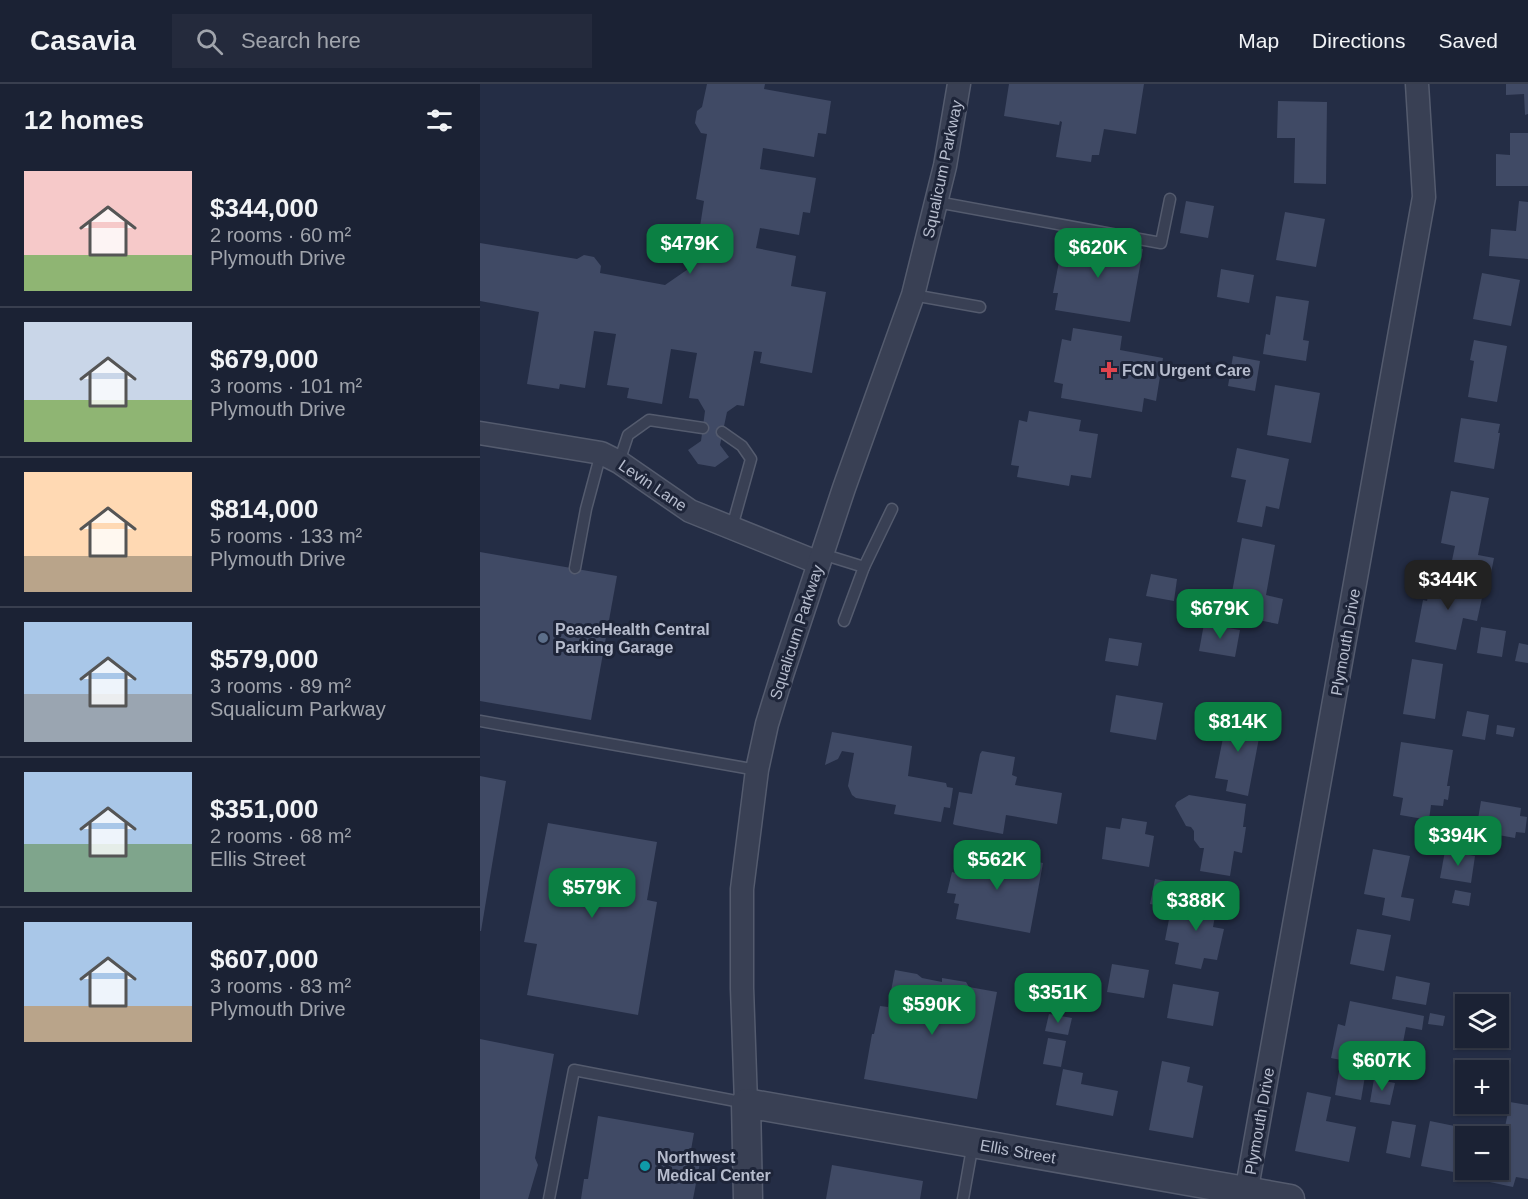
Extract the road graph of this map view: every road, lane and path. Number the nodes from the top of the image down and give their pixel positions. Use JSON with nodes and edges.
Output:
{"nodes":[{"id":1,"x":959,"y":84,"type":"edge"},
{"id":2,"x":1417,"y":84,"type":"edge"},
{"id":3,"x":1170,"y":199,"type":"dead end"},
{"id":4,"x":937,"y":202,"type":"junction"},
{"id":5,"x":913,"y":295,"type":"junction"},
{"id":6,"x":980,"y":307,"type":"dead end"},
{"id":7,"x":703,"y":428,"type":"dead end"},
{"id":8,"x":722,"y":432,"type":"dead end"},
{"id":9,"x":480,"y":433,"type":"edge"},
{"id":10,"x":610,"y":457,"type":"junction"},
{"id":11,"x":891,"y":509,"type":"dead end"},
{"id":12,"x":732,"y":527,"type":"junction"},
{"id":13,"x":820,"y":559,"type":"junction"},
{"id":14,"x":864,"y":567,"type":"junction"},
{"id":15,"x":575,"y":568,"type":"dead end"},
{"id":16,"x":844,"y":621,"type":"dead end"},
{"id":17,"x":480,"y":721,"type":"edge"},
{"id":18,"x":757,"y":770,"type":"junction"},
{"id":19,"x":746,"y":1103,"type":"junction"},
{"id":20,"x":973,"y":1143,"type":"junction"},
{"id":21,"x":1246,"y":1195,"type":"edge"},
{"id":22,"x":549,"y":1199,"type":"edge"},
{"id":23,"x":748,"y":1199,"type":"edge"},
{"id":24,"x":963,"y":1199,"type":"edge"},
{"id":25,"x":1290,"y":1199,"type":"edge"}],
"edges":[{"from":1,"to":4,"type":"street","name":"Squalicum Parkway"},
{"from":2,"to":21,"type":"street","name":"Plymouth Drive"},
{"from":3,"to":4,"type":"lane"},
{"from":4,"to":5,"type":"street","name":"Squalicum Parkway"},
{"from":5,"to":6,"type":"lane"},
{"from":5,"to":13,"type":"street","name":"Squalicum Parkway"},
{"from":7,"to":10,"type":"lane"},
{"from":8,"to":12,"type":"lane"},
{"from":9,"to":10,"type":"street","name":"Levin Lane"},
{"from":10,"to":12,"type":"street","name":"Levin Lane"},
{"from":10,"to":15,"type":"lane"},
{"from":11,"to":14,"type":"lane"},
{"from":12,"to":13,"type":"street","name":"Levin Lane"},
{"from":13,"to":14,"type":"lane"},
{"from":13,"to":18,"type":"street","name":"Squalicum Parkway"},
{"from":14,"to":16,"type":"lane"},
{"from":17,"to":18,"type":"lane"},
{"from":18,"to":19,"type":"street","name":"Squalicum Parkway"},
{"from":19,"to":20,"type":"street","name":"Ellis Street"},
{"from":19,"to":22,"type":"lane"},
{"from":19,"to":23,"type":"street","name":"Squalicum Parkway"},
{"from":20,"to":21,"type":"street","name":"Ellis Street"},
{"from":20,"to":24,"type":"lane"},
{"from":21,"to":25,"type":"street","name":"Ellis Street"}]}
